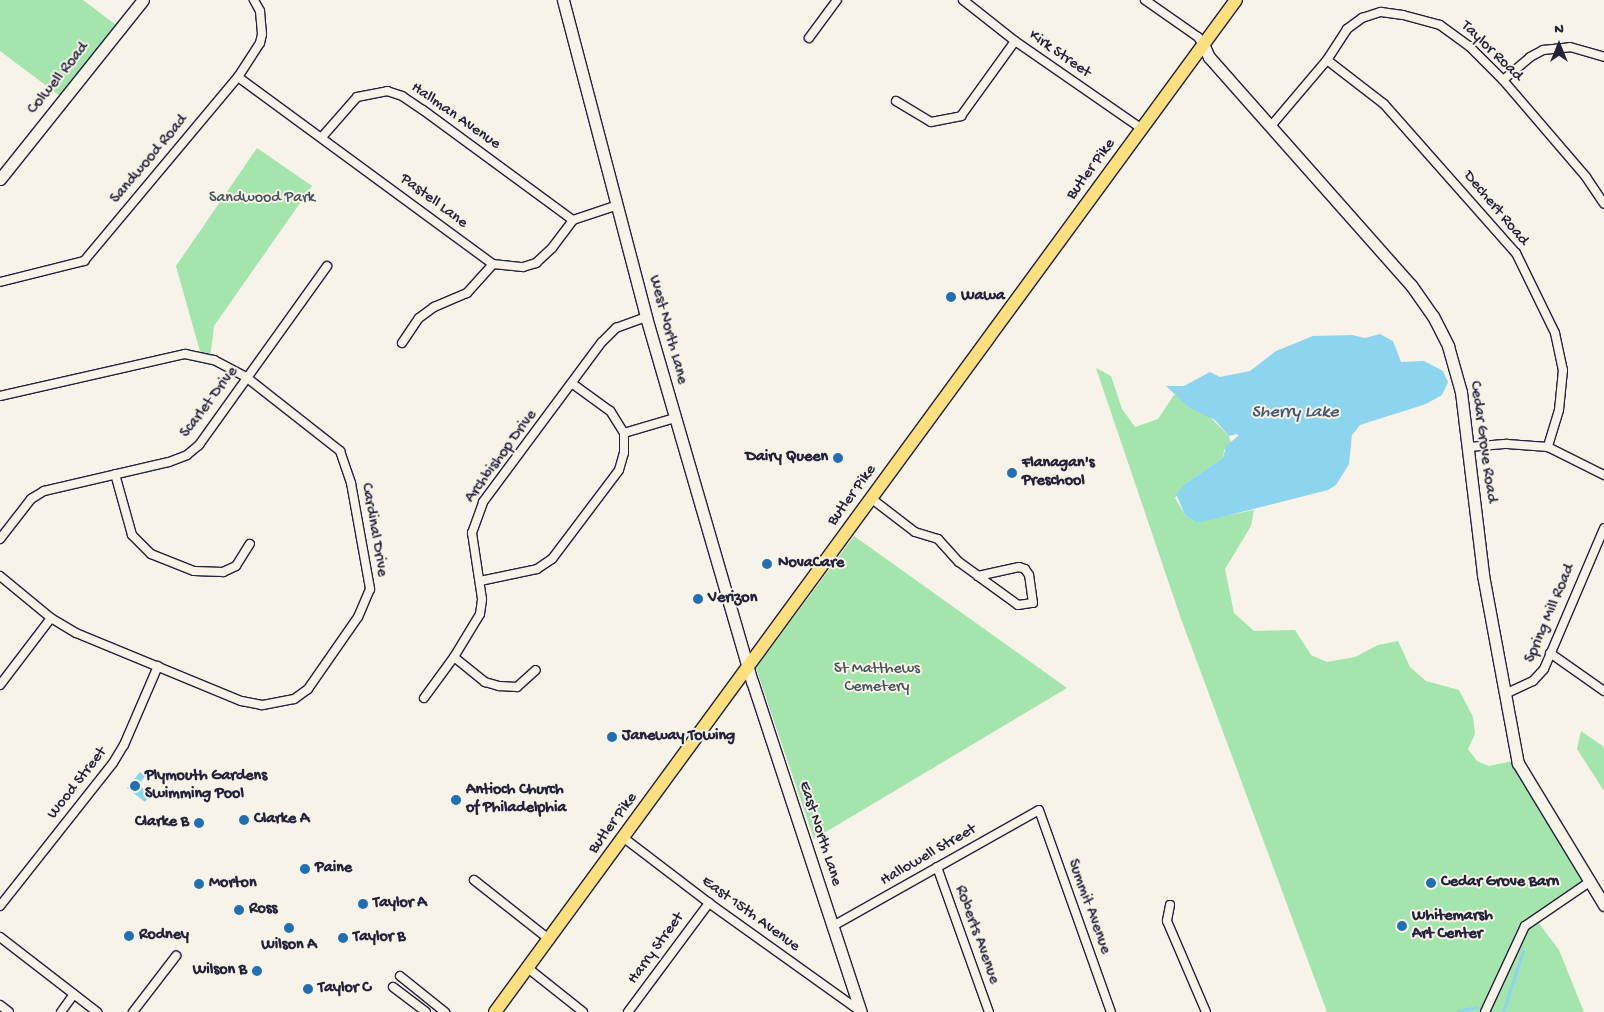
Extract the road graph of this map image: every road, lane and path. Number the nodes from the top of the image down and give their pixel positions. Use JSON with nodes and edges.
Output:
{"nodes":[{"id":1,"x":143,"y":0,"type":"edge"},
{"id":2,"x":254,"y":0,"type":"edge"},
{"id":3,"x":563,"y":0,"type":"edge"},
{"id":4,"x":837,"y":0,"type":"edge"},
{"id":5,"x":963,"y":0,"type":"edge"},
{"id":6,"x":1146,"y":0,"type":"edge"},
{"id":7,"x":1236,"y":0,"type":"edge"},
{"id":8,"x":810,"y":38,"type":"dead end"},
{"id":9,"x":1015,"y":41,"type":"junction"},
{"id":10,"x":1204,"y":46,"type":"junction"},
{"id":11,"x":1604,"y":57,"type":"edge"},
{"id":12,"x":1327,"y":60,"type":"junction"},
{"id":13,"x":238,"y":77,"type":"junction"},
{"id":14,"x":1503,"y":80,"type":"junction"},
{"id":15,"x":896,"y":101,"type":"dead end"},
{"id":16,"x":1271,"y":126,"type":"junction"},
{"id":17,"x":1142,"y":129,"type":"junction"},
{"id":18,"x":322,"y":137,"type":"junction"},
{"id":19,"x":0,"y":179,"type":"edge"},
{"id":20,"x":1604,"y":204,"type":"edge"},
{"id":21,"x":618,"y":205,"type":"junction"},
{"id":22,"x":573,"y":220,"type":"junction"},
{"id":23,"x":493,"y":264,"type":"junction"},
{"id":24,"x":327,"y":266,"type":"dead end"},
{"id":25,"x":0,"y":282,"type":"edge"},
{"id":26,"x":646,"y":317,"type":"junction"},
{"id":27,"x":402,"y":343,"type":"dead end"},
{"id":28,"x":246,"y":377,"type":"junction"},
{"id":29,"x":573,"y":384,"type":"junction"},
{"id":30,"x":0,"y":396,"type":"edge"},
{"id":31,"x":675,"y":418,"type":"junction"},
{"id":32,"x":624,"y":433,"type":"junction"},
{"id":33,"x":1468,"y":448,"type":"junction"},
{"id":34,"x":1548,"y":448,"type":"junction"},
{"id":35,"x":115,"y":474,"type":"junction"},
{"id":36,"x":1604,"y":475,"type":"edge"},
{"id":37,"x":872,"y":499,"type":"junction"},
{"id":38,"x":1604,"y":528,"type":"edge"},
{"id":39,"x":1602,"y":538,"type":"edge"},
{"id":40,"x":0,"y":539,"type":"edge"},
{"id":41,"x":250,"y":544,"type":"dead end"},
{"id":42,"x":0,"y":576,"type":"edge"},
{"id":43,"x":978,"y":576,"type":"junction"},
{"id":44,"x":480,"y":581,"type":"junction"},
{"id":45,"x":51,"y":618,"type":"junction"},
{"id":46,"x":1550,"y":653,"type":"junction"},
{"id":47,"x":454,"y":657,"type":"junction"},
{"id":48,"x":158,"y":666,"type":"junction"},
{"id":49,"x":748,"y":666,"type":"junction"},
{"id":50,"x":536,"y":670,"type":"dead end"},
{"id":51,"x":0,"y":685,"type":"edge"},
{"id":52,"x":1604,"y":691,"type":"edge"},
{"id":53,"x":1505,"y":694,"type":"junction"},
{"id":54,"x":424,"y":698,"type":"dead end"},
{"id":55,"x":1039,"y":810,"type":"joint"},
{"id":56,"x":624,"y":838,"type":"junction"},
{"id":57,"x":937,"y":867,"type":"junction"},
{"id":58,"x":474,"y":880,"type":"dead end"},
{"id":59,"x":1590,"y":881,"type":"junction"},
{"id":60,"x":709,"y":903,"type":"junction"},
{"id":61,"x":1170,"y":905,"type":"dead end"},
{"id":62,"x":1604,"y":905,"type":"edge"},
{"id":63,"x":0,"y":906,"type":"edge"},
{"id":64,"x":833,"y":926,"type":"junction"},
{"id":65,"x":0,"y":937,"type":"edge"},
{"id":66,"x":550,"y":940,"type":"junction"},
{"id":67,"x":176,"y":956,"type":"dead end"},
{"id":68,"x":529,"y":970,"type":"junction"},
{"id":69,"x":400,"y":976,"type":"dead end"},
{"id":70,"x":393,"y":987,"type":"dead end"},
{"id":71,"x":74,"y":994,"type":"junction"},
{"id":72,"x":0,"y":1005,"type":"edge"},
{"id":73,"x":9,"y":1012,"type":"edge"},
{"id":74,"x":60,"y":1012,"type":"edge"},
{"id":75,"x":97,"y":1012,"type":"edge"},
{"id":76,"x":133,"y":1012,"type":"edge"},
{"id":77,"x":426,"y":1012,"type":"edge"},
{"id":78,"x":445,"y":1012,"type":"edge"},
{"id":79,"x":495,"y":1012,"type":"edge"},
{"id":80,"x":583,"y":1012,"type":"edge"},
{"id":81,"x":628,"y":1012,"type":"edge"},
{"id":82,"x":861,"y":1012,"type":"edge"},
{"id":83,"x":989,"y":1012,"type":"edge"},
{"id":84,"x":1111,"y":1012,"type":"edge"},
{"id":85,"x":1206,"y":1012,"type":"edge"},
{"id":86,"x":1485,"y":1012,"type":"edge"}],
"edges":[{"from":1,"to":19,"type":"street","name":"Colwell Road"},
{"from":2,"to":13,"type":"street","name":"Sandwood Road"},
{"from":3,"to":21,"type":"street","name":"West North Lane"},
{"from":4,"to":8,"type":"street"},
{"from":5,"to":9,"type":"street","name":"Kirk Street"},
{"from":6,"to":10,"type":"street"},
{"from":7,"to":10,"type":"main road","name":"Butler Pike"},
{"from":9,"to":15,"type":"street"},
{"from":9,"to":17,"type":"street","name":"Kirk Street"},
{"from":10,"to":16,"type":"street","name":"Cedar Grove Road"},
{"from":10,"to":17,"type":"main road","name":"Butler Pike"},
{"from":11,"to":14,"type":"street"},
{"from":12,"to":14,"type":"street","name":"Taylor Road"},
{"from":12,"to":16,"type":"street","name":"Taylor Road"},
{"from":12,"to":34,"type":"street","name":"Dechert Road"},
{"from":13,"to":18,"type":"street","name":"Pastell Lane"},
{"from":13,"to":25,"type":"street","name":"Sandwood Road"},
{"from":14,"to":20,"type":"street","name":"Taylor Road"},
{"from":16,"to":33,"type":"street","name":"Cedar Grove Road"},
{"from":17,"to":37,"type":"main road","name":"Butler Pike"},
{"from":18,"to":22,"type":"street","name":"Hallman Avenue"},
{"from":18,"to":23,"type":"street","name":"Pastell Lane"},
{"from":21,"to":22,"type":"street"},
{"from":21,"to":26,"type":"street","name":"West North Lane"},
{"from":22,"to":23,"type":"street"},
{"from":23,"to":27,"type":"street"},
{"from":24,"to":28,"type":"street","name":"Scarlet Drive"},
{"from":26,"to":29,"type":"street","name":"Archbishop Drive"},
{"from":26,"to":31,"type":"street","name":"West North Lane"},
{"from":28,"to":30,"type":"street","name":"Cardinal Drive"},
{"from":28,"to":35,"type":"street","name":"Scarlet Drive"},
{"from":28,"to":48,"type":"street","name":"Cardinal Drive"},
{"from":29,"to":32,"type":"street"},
{"from":29,"to":44,"type":"street","name":"Archbishop Drive"},
{"from":31,"to":32,"type":"street"},
{"from":31,"to":49,"type":"street","name":"West North Lane"},
{"from":32,"to":44,"type":"street"},
{"from":33,"to":34,"type":"street"},
{"from":33,"to":53,"type":"street","name":"Cedar Grove Road"},
{"from":34,"to":36,"type":"street"},
{"from":35,"to":40,"type":"street","name":"Scarlet Drive"},
{"from":35,"to":41,"type":"street"},
{"from":37,"to":43,"type":"street"},
{"from":37,"to":49,"type":"main road","name":"Butler Pike"},
{"from":38,"to":39,"type":"street","name":"Spring Mill Road"},
{"from":39,"to":46,"type":"street","name":"Spring Mill Road"},
{"from":42,"to":45,"type":"street","name":"Cardinal Drive"},
{"from":43,"to":43,"type":"street"},
{"from":44,"to":47,"type":"street","name":"Archbishop Drive"},
{"from":45,"to":48,"type":"street","name":"Cardinal Drive"},
{"from":45,"to":51,"type":"street"},
{"from":46,"to":52,"type":"street"},
{"from":46,"to":53,"type":"street","name":"Spring Mill Road"},
{"from":47,"to":50,"type":"street"},
{"from":47,"to":54,"type":"street","name":"Archbishop Drive"},
{"from":48,"to":63,"type":"street","name":"Wood Street"},
{"from":49,"to":56,"type":"main road","name":"Butler Pike"},
{"from":49,"to":64,"type":"street","name":"East North Lane"},
{"from":53,"to":59,"type":"street","name":"Cedar Grove Road"},
{"from":55,"to":57,"type":"street","name":"Hallowell Street"},
{"from":55,"to":84,"type":"street","name":"Summit Avenue"},
{"from":56,"to":60,"type":"street","name":"East 15th Avenue"},
{"from":56,"to":66,"type":"main road","name":"Butler Pike"},
{"from":57,"to":64,"type":"street","name":"Hallowell Street"},
{"from":57,"to":83,"type":"street","name":"Roberts Avenue"},
{"from":58,"to":66,"type":"street"},
{"from":59,"to":62,"type":"street","name":"Cedar Grove Road"},
{"from":59,"to":86,"type":"street"},
{"from":60,"to":81,"type":"street","name":"Harry Street"},
{"from":60,"to":82,"type":"street","name":"East 15th Avenue"},
{"from":61,"to":85,"type":"street"},
{"from":64,"to":82,"type":"street","name":"East North Lane"},
{"from":65,"to":71,"type":"street"},
{"from":66,"to":68,"type":"main road","name":"Butler Pike"},
{"from":67,"to":76,"type":"street"},
{"from":68,"to":79,"type":"main road","name":"Butler Pike"},
{"from":68,"to":80,"type":"street"},
{"from":69,"to":78,"type":"street"},
{"from":70,"to":77,"type":"street"},
{"from":71,"to":74,"type":"street"},
{"from":71,"to":75,"type":"street"},
{"from":72,"to":73,"type":"street"}]}
